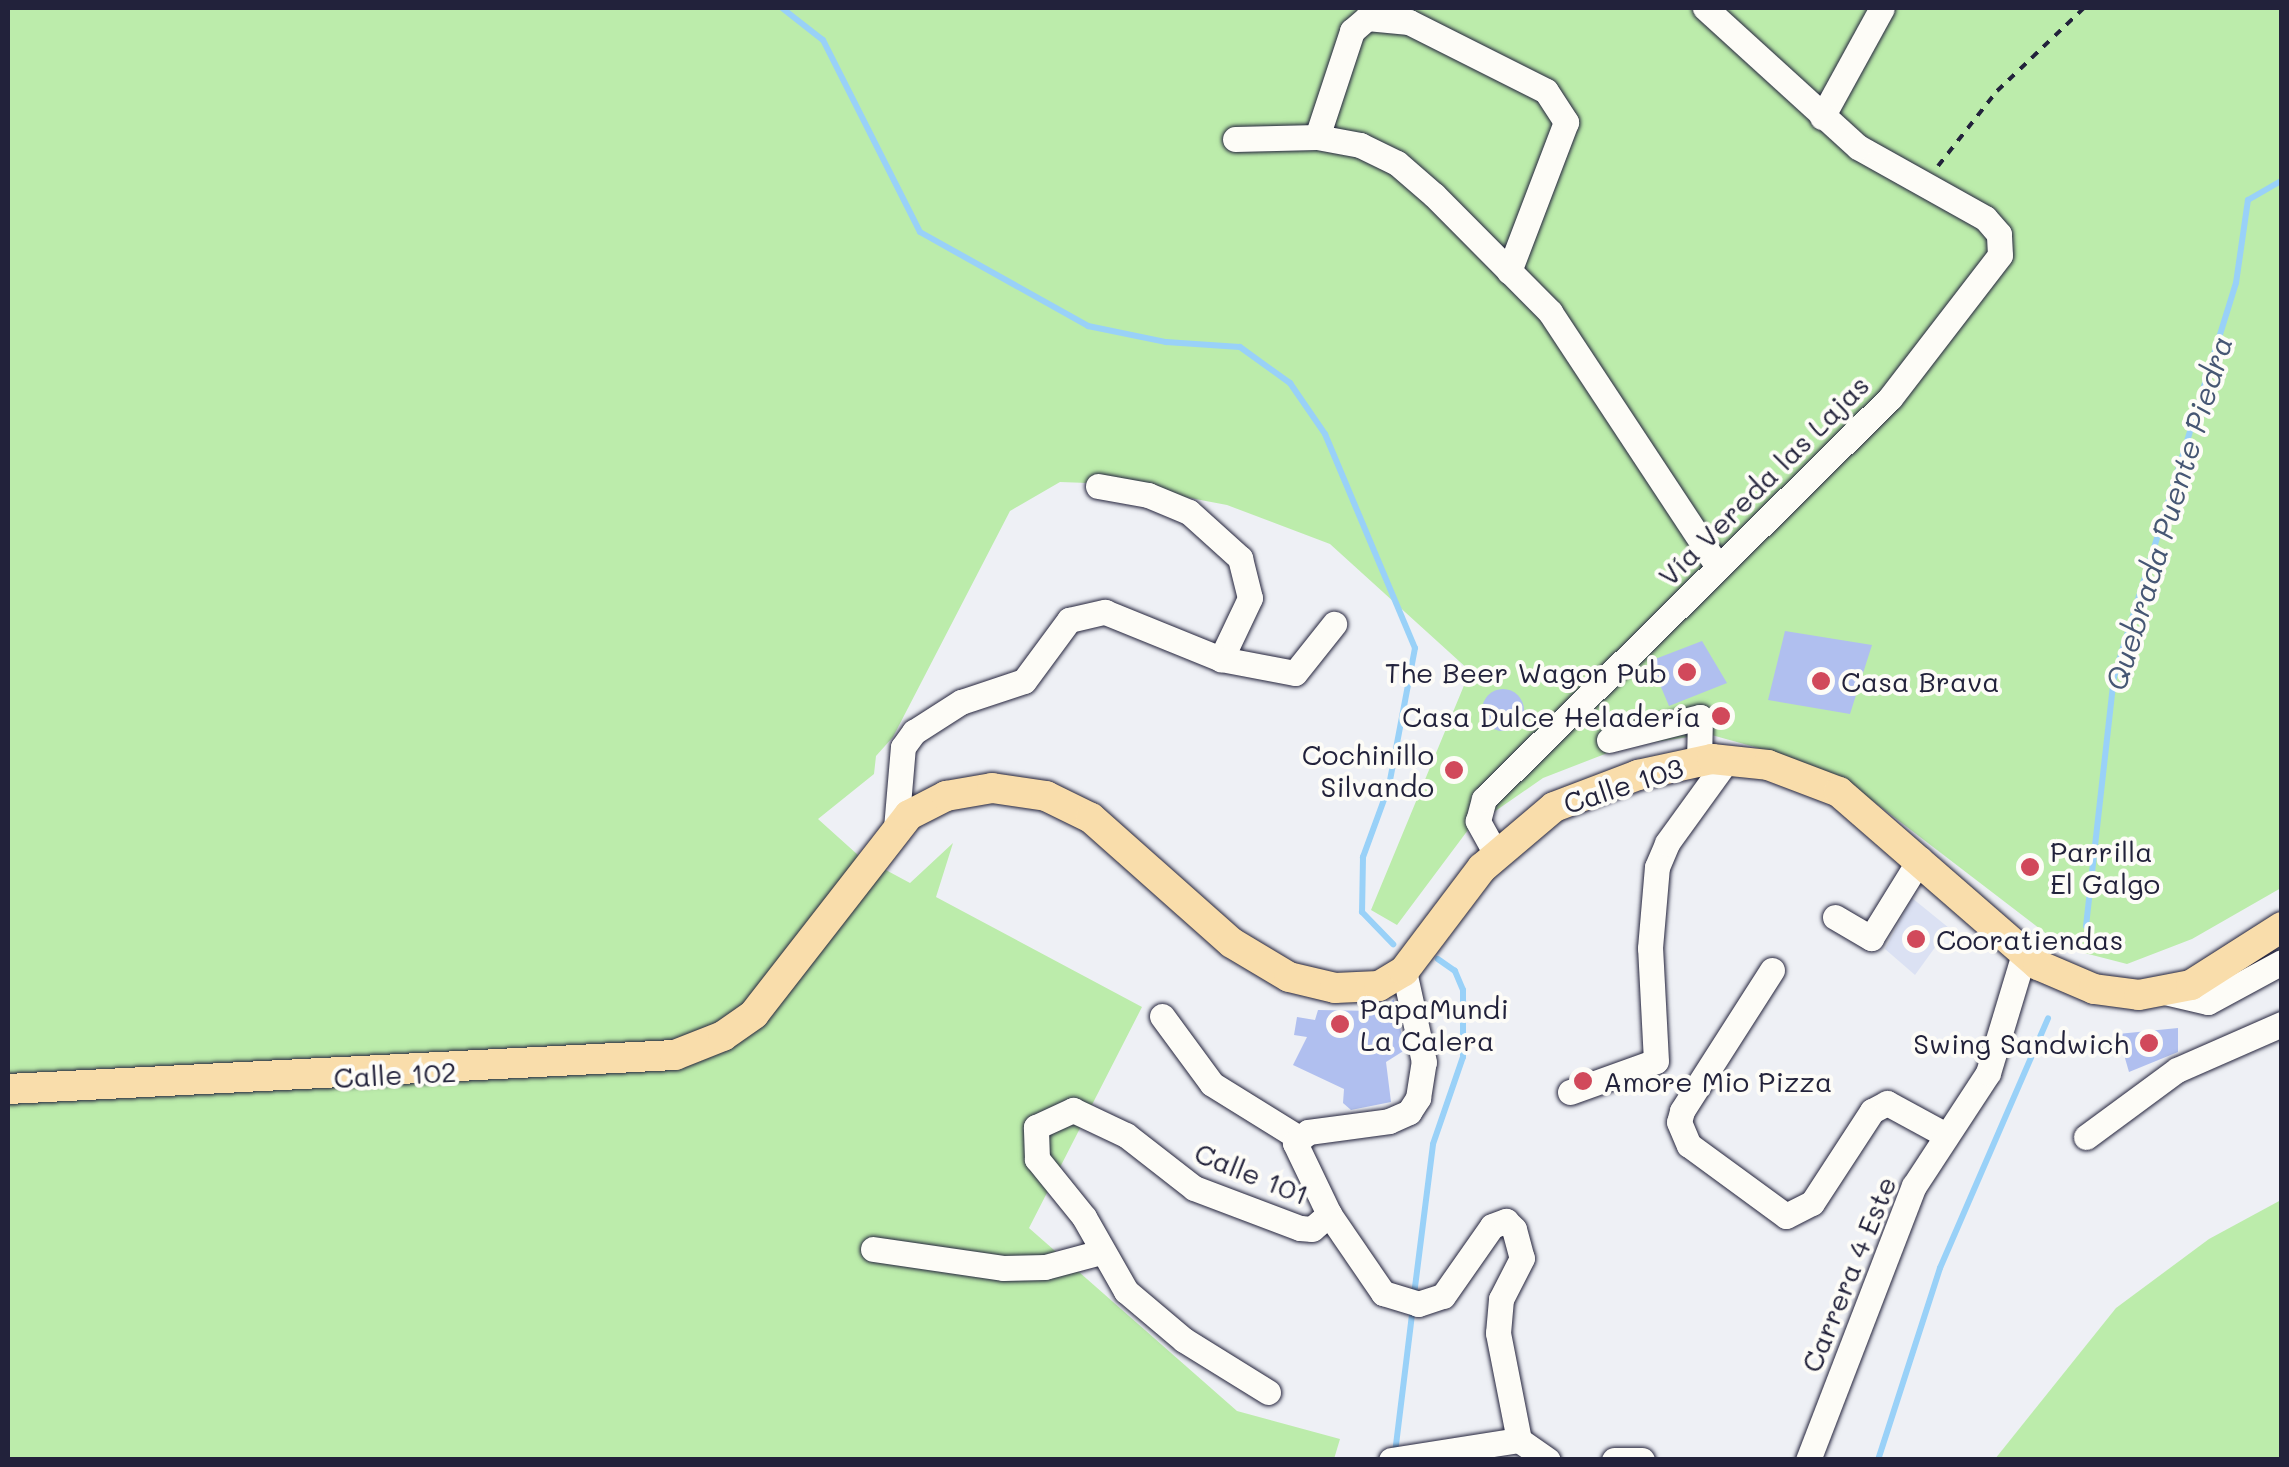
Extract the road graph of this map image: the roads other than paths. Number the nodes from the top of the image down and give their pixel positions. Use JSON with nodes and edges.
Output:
{"nodes":[{"id":1,"x":1705,"y":8,"type":"edge"},
{"id":2,"x":1882,"y":8,"type":"edge"},
{"id":3,"x":1822,"y":117,"type":"junction"},
{"id":4,"x":1317,"y":137,"type":"junction"},
{"id":5,"x":1235,"y":139,"type":"dead end"},
{"id":6,"x":1510,"y":271,"type":"junction"},
{"id":7,"x":1098,"y":486,"type":"dead end"},
{"id":8,"x":1718,"y":568,"type":"junction"},
{"id":9,"x":1334,"y":624,"type":"dead end"},
{"id":10,"x":1221,"y":659,"type":"junction"},
{"id":11,"x":1609,"y":740,"type":"dead end"},
{"id":12,"x":1713,"y":760,"type":"junction"},
{"id":13,"x":896,"y":828,"type":"junction"},
{"id":14,"x":1496,"y":854,"type":"junction"},
{"id":15,"x":1920,"y":859,"type":"junction"},
{"id":16,"x":1835,"y":917,"type":"dead end"},
{"id":17,"x":2282,"y":927,"type":"edge"},
{"id":18,"x":2024,"y":954,"type":"junction"},
{"id":19,"x":2282,"y":962,"type":"edge"},
{"id":20,"x":1772,"y":970,"type":"dead end"},
{"id":21,"x":1404,"y":971,"type":"junction"},
{"id":22,"x":2166,"y":992,"type":"junction"},
{"id":23,"x":1162,"y":1016,"type":"dead end"},
{"id":24,"x":2282,"y":1024,"type":"edge"},
{"id":25,"x":8,"y":1089,"type":"edge"},
{"id":26,"x":1570,"y":1092,"type":"dead end"},
{"id":27,"x":1946,"y":1135,"type":"junction"},
{"id":28,"x":1299,"y":1138,"type":"junction"},
{"id":29,"x":2086,"y":1138,"type":"dead end"},
{"id":30,"x":1328,"y":1214,"type":"junction"},
{"id":31,"x":873,"y":1249,"type":"dead end"},
{"id":32,"x":1101,"y":1252,"type":"junction"},
{"id":33,"x":1268,"y":1392,"type":"dead end"},
{"id":34,"x":1519,"y":1440,"type":"junction"},
{"id":35,"x":1400,"y":1459,"type":"edge"},
{"id":36,"x":1548,"y":1460,"type":"edge"},
{"id":37,"x":1614,"y":1460,"type":"edge"},
{"id":38,"x":1642,"y":1460,"type":"edge"},
{"id":39,"x":1808,"y":1460,"type":"edge"}],
"edges":[{"from":1,"to":3,"type":"street","name":"Vía Vereda las Lajas"},
{"from":2,"to":3,"type":"street"},
{"from":3,"to":8,"type":"street","name":"Vía Vereda las Lajas"},
{"from":4,"to":5,"type":"street"},
{"from":4,"to":6,"type":"street"},
{"from":4,"to":6,"type":"street"},
{"from":6,"to":8,"type":"street"},
{"from":7,"to":10,"type":"street"},
{"from":8,"to":14,"type":"street","name":"Vía Vereda las Lajas"},
{"from":9,"to":10,"type":"street"},
{"from":10,"to":13,"type":"street"},
{"from":11,"to":12,"type":"street"},
{"from":12,"to":14,"type":"main road","name":"Calle 103"},
{"from":12,"to":15,"type":"main road"},
{"from":12,"to":26,"type":"street"},
{"from":13,"to":21,"type":"main road","name":"Calle 102"},
{"from":13,"to":25,"type":"main road","name":"Calle 102"},
{"from":14,"to":21,"type":"main road","name":"Calle 103"},
{"from":15,"to":16,"type":"street"},
{"from":15,"to":18,"type":"main road"},
{"from":17,"to":22,"type":"main road"},
{"from":18,"to":22,"type":"main road"},
{"from":18,"to":27,"type":"street","name":"Carrera 4 Este"},
{"from":19,"to":22,"type":"street"},
{"from":20,"to":27,"type":"street"},
{"from":21,"to":28,"type":"street"},
{"from":23,"to":28,"type":"street"},
{"from":24,"to":29,"type":"street"},
{"from":27,"to":39,"type":"street","name":"Carrera 4 Este"},
{"from":28,"to":30,"type":"street"},
{"from":30,"to":32,"type":"street","name":"Calle 101"},
{"from":30,"to":34,"type":"street","name":"Calle 101"},
{"from":31,"to":32,"type":"street"},
{"from":32,"to":33,"type":"street","name":"Calle 101"},
{"from":34,"to":35,"type":"street"},
{"from":34,"to":36,"type":"street"},
{"from":37,"to":38,"type":"street"}]}
